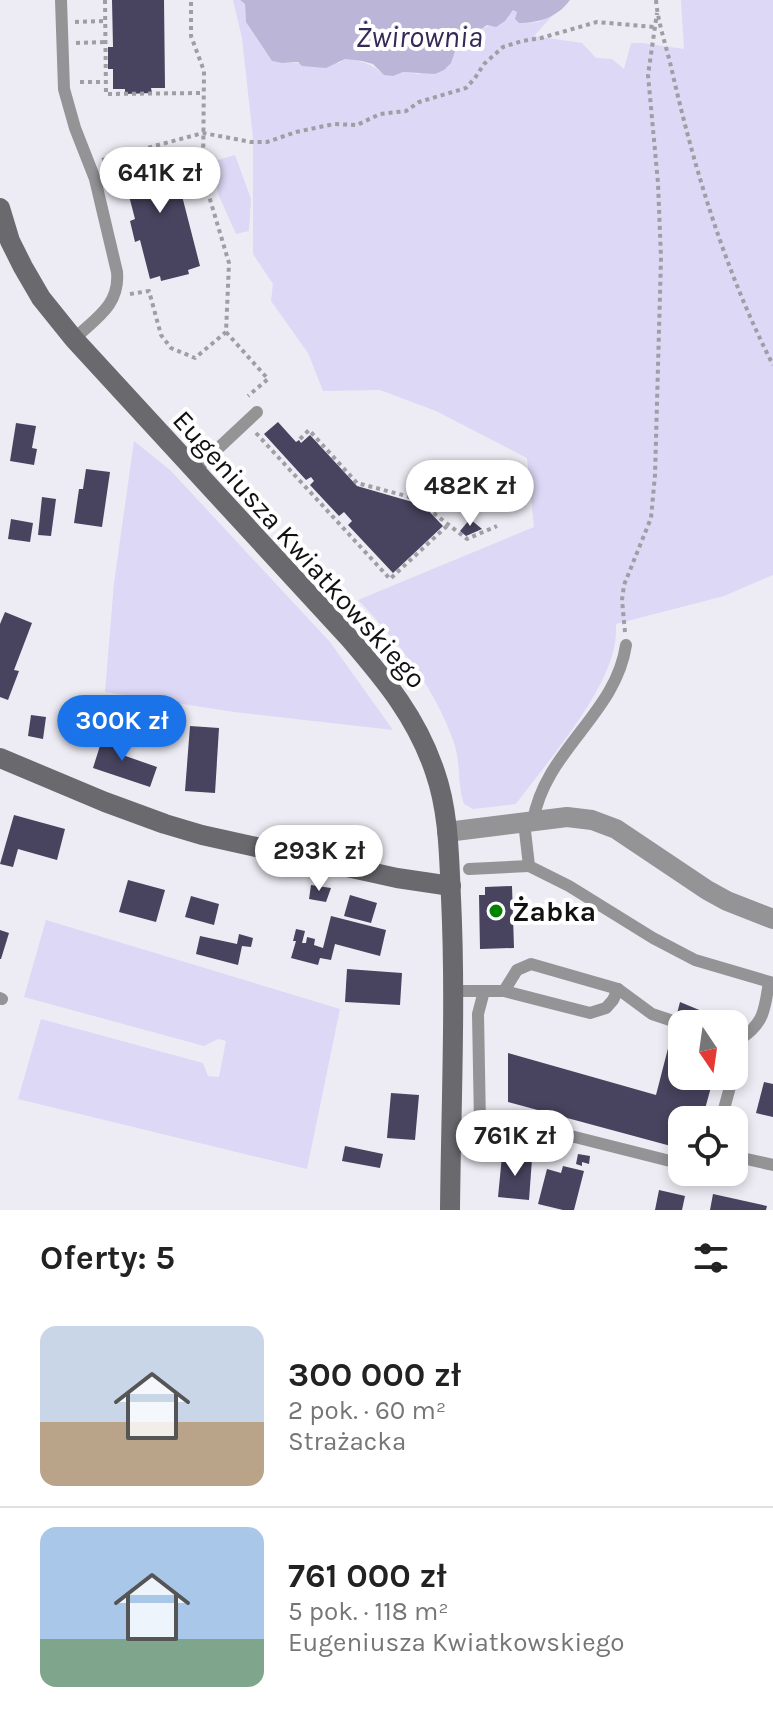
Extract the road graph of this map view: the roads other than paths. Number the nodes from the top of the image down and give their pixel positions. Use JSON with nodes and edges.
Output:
{"nodes":[{"id":1,"x":61,"y":0,"type":"edge"},
{"id":2,"x":0,"y":208,"type":"edge"},
{"id":3,"x":74,"y":339,"type":"junction"},
{"id":4,"x":257,"y":412,"type":"dead end"},
{"id":5,"x":195,"y":470,"type":"junction"},
{"id":6,"x":626,"y":645,"type":"road end"},
{"id":7,"x":0,"y":758,"type":"edge"},
{"id":8,"x":529,"y":821,"type":"junction"},
{"id":9,"x":447,"y":832,"type":"junction"},
{"id":10,"x":529,"y":866,"type":"junction"},
{"id":11,"x":469,"y":869,"type":"dead end"},
{"id":12,"x":451,"y":886,"type":"junction"},
{"id":13,"x":773,"y":919,"type":"edge"},
{"id":14,"x":771,"y":982,"type":"edge"},
{"id":15,"x":618,"y":989,"type":"junction"},
{"id":16,"x":452,"y":991,"type":"junction"},
{"id":17,"x":484,"y":991,"type":"junction"},
{"id":18,"x":504,"y":991,"type":"junction"},
{"id":19,"x":668,"y":1019,"type":"edge"},
{"id":20,"x":748,"y":1034,"type":"edge"},
{"id":21,"x":451,"y":1123,"type":"junction"},
{"id":22,"x":480,"y":1124,"type":"junction"},
{"id":23,"x":748,"y":1159,"type":"edge"},
{"id":24,"x":668,"y":1160,"type":"edge"},
{"id":25,"x":773,"y":1165,"type":"edge"},
{"id":26,"x":450,"y":1210,"type":"edge"}],
"edges":[{"from":1,"to":3,"type":"lane"},
{"from":2,"to":3,"type":"street","name":"Eugeniusza Kwiatkowskiego"},
{"from":3,"to":5,"type":"street","name":"Eugeniusza Kwiatkowskiego"},
{"from":4,"to":5,"type":"lane"},
{"from":5,"to":9,"type":"street","name":"Eugeniusza Kwiatkowskiego"},
{"from":6,"to":8,"type":"lane"},
{"from":7,"to":12,"type":"street"},
{"from":8,"to":9,"type":"street"},
{"from":8,"to":10,"type":"lane"},
{"from":8,"to":13,"type":"street"},
{"from":9,"to":12,"type":"street","name":"Eugeniusza Kwiatkowskiego"},
{"from":10,"to":11,"type":"lane"},
{"from":10,"to":14,"type":"lane"},
{"from":12,"to":16,"type":"street","name":"Eugeniusza Kwiatkowskiego"},
{"from":14,"to":20,"type":"lane"},
{"from":15,"to":18,"type":"lane"},
{"from":15,"to":18,"type":"lane"},
{"from":15,"to":19,"type":"lane"},
{"from":16,"to":17,"type":"lane"},
{"from":16,"to":21,"type":"street","name":"Eugeniusza Kwiatkowskiego"},
{"from":17,"to":18,"type":"lane"},
{"from":17,"to":22,"type":"lane"},
{"from":21,"to":22,"type":"lane"},
{"from":21,"to":26,"type":"street","name":"Eugeniusza Kwiatkowskiego"},
{"from":22,"to":24,"type":"lane"},
{"from":23,"to":25,"type":"lane"}]}
